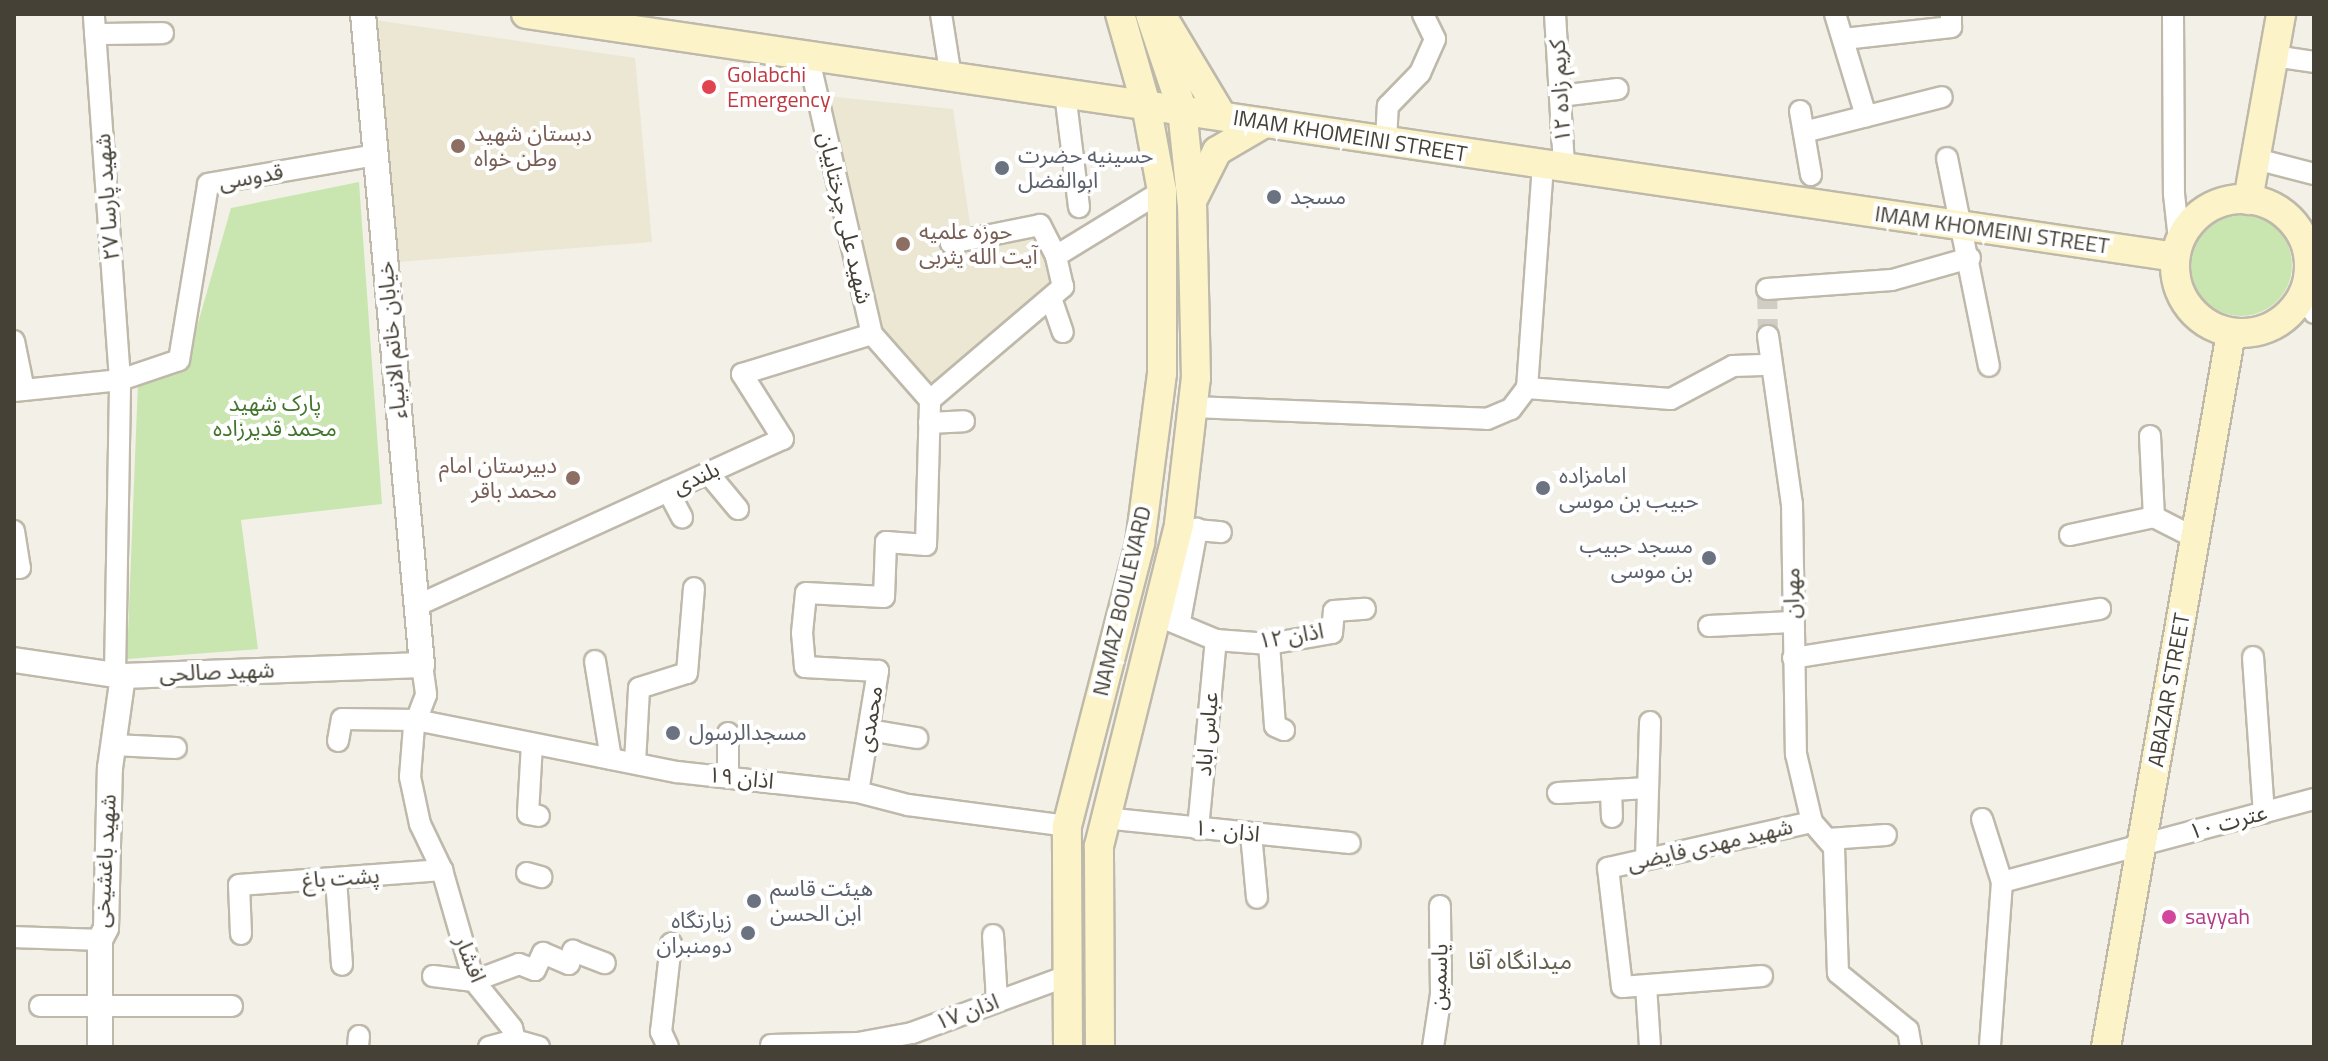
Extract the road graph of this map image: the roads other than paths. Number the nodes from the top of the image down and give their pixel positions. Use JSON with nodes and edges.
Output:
{"nodes":[{"id":1,"x":363,"y":14,"type":"edge"},
{"id":2,"x":526,"y":14,"type":"edge"},
{"id":3,"x":941,"y":14,"type":"edge"},
{"id":4,"x":1120,"y":14,"type":"edge"},
{"id":5,"x":1150,"y":14,"type":"edge"},
{"id":6,"x":1161,"y":14,"type":"edge"},
{"id":7,"x":1423,"y":14,"type":"edge"},
{"id":8,"x":1555,"y":14,"type":"edge"},
{"id":9,"x":1835,"y":14,"type":"edge"},
{"id":10,"x":1951,"y":14,"type":"edge"},
{"id":11,"x":2173,"y":14,"type":"edge"},
{"id":12,"x":2281,"y":14,"type":"edge"},
{"id":13,"x":621,"y":21,"type":"edge"},
{"id":14,"x":95,"y":24,"type":"edge"},
{"id":15,"x":163,"y":33,"type":"dead end"},
{"id":16,"x":1844,"y":39,"type":"junction"},
{"id":17,"x":1127,"y":42,"type":"junction"},
{"id":18,"x":808,"y":55,"type":"junction"},
{"id":19,"x":2274,"y":56,"type":"junction"},
{"id":20,"x":2314,"y":62,"type":"edge"},
{"id":21,"x":951,"y":77,"type":"junction"},
{"id":22,"x":1618,"y":89,"type":"dead end"},
{"id":23,"x":1065,"y":93,"type":"junction"},
{"id":24,"x":1560,"y":96,"type":"junction"},
{"id":25,"x":1942,"y":97,"type":"dead end"},
{"id":26,"x":1107,"y":100,"type":"junction"},
{"id":27,"x":1146,"y":105,"type":"junction"},
{"id":28,"x":1182,"y":109,"type":"junction"},
{"id":29,"x":1800,"y":111,"type":"dead end"},
{"id":30,"x":1222,"y":116,"type":"junction"},
{"id":31,"x":1866,"y":116,"type":"junction"},
{"id":32,"x":1265,"y":123,"type":"junction"},
{"id":33,"x":1804,"y":132,"type":"junction"},
{"id":34,"x":1386,"y":141,"type":"junction"},
{"id":35,"x":376,"y":155,"type":"junction"},
{"id":36,"x":1947,"y":158,"type":"dead end"},
{"id":37,"x":2256,"y":159,"type":"junction"},
{"id":38,"x":1554,"y":166,"type":"junction"},
{"id":39,"x":2314,"y":174,"type":"edge"},
{"id":40,"x":1811,"y":175,"type":"dead end"},
{"id":41,"x":1162,"y":191,"type":"junction"},
{"id":42,"x":2248,"y":200,"type":"junction"},
{"id":43,"x":1192,"y":206,"type":"junction"},
{"id":44,"x":1079,"y":207,"type":"dead end"},
{"id":45,"x":1962,"y":226,"type":"junction"},
{"id":46,"x":1161,"y":239,"type":"junction"},
{"id":47,"x":1193,"y":240,"type":"junction"},
{"id":48,"x":951,"y":243,"type":"dead end"},
{"id":49,"x":2177,"y":249,"type":"junction"},
{"id":50,"x":1056,"y":256,"type":"junction"},
{"id":51,"x":1970,"y":258,"type":"junction"},
{"id":52,"x":2312,"y":270,"type":"edge"},
{"id":53,"x":1767,"y":289,"type":"dead end"},
{"id":54,"x":1051,"y":298,"type":"junction"},
{"id":55,"x":2314,"y":313,"type":"edge"},
{"id":56,"x":1063,"y":332,"type":"dead end"},
{"id":57,"x":2231,"y":333,"type":"junction"},
{"id":58,"x":872,"y":334,"type":"junction"},
{"id":59,"x":1768,"y":336,"type":"tunnel mouth"},
{"id":60,"x":14,"y":341,"type":"edge"},
{"id":61,"x":1770,"y":365,"type":"junction"},
{"id":62,"x":1989,"y":366,"type":"dead end"},
{"id":63,"x":120,"y":380,"type":"junction"},
{"id":64,"x":1527,"y":388,"type":"junction"},
{"id":65,"x":19,"y":391,"type":"edge"},
{"id":66,"x":930,"y":400,"type":"junction"},
{"id":67,"x":1193,"y":407,"type":"junction"},
{"id":68,"x":964,"y":421,"type":"dead end"},
{"id":69,"x":929,"y":423,"type":"junction"},
{"id":70,"x":2150,"y":436,"type":"dead end"},
{"id":71,"x":708,"y":473,"type":"junction"},
{"id":72,"x":668,"y":491,"type":"junction"},
{"id":73,"x":738,"y":509,"type":"dead end"},
{"id":74,"x":682,"y":517,"type":"dead end"},
{"id":75,"x":2154,"y":517,"type":"junction"},
{"id":76,"x":1187,"y":529,"type":"junction"},
{"id":77,"x":14,"y":531,"type":"edge"},
{"id":78,"x":1221,"y":532,"type":"dead end"},
{"id":79,"x":2070,"y":535,"type":"dead end"},
{"id":80,"x":2195,"y":538,"type":"junction"},
{"id":81,"x":14,"y":568,"type":"edge"},
{"id":82,"x":694,"y":588,"type":"dead end"},
{"id":83,"x":416,"y":606,"type":"junction"},
{"id":84,"x":1365,"y":609,"type":"dead end"},
{"id":85,"x":2100,"y":609,"type":"dead end"},
{"id":86,"x":1168,"y":618,"type":"junction"},
{"id":87,"x":1792,"y":622,"type":"junction"},
{"id":88,"x":1709,"y":626,"type":"dead end"},
{"id":89,"x":1216,"y":640,"type":"junction"},
{"id":90,"x":1269,"y":644,"type":"junction"},
{"id":91,"x":2253,"y":657,"type":"dead end"},
{"id":92,"x":1793,"y":658,"type":"junction"},
{"id":93,"x":14,"y":660,"type":"edge"},
{"id":94,"x":595,"y":661,"type":"dead end"},
{"id":95,"x":422,"y":665,"type":"junction"},
{"id":96,"x":119,"y":675,"type":"junction"},
{"id":97,"x":416,"y":720,"type":"junction"},
{"id":98,"x":1650,"y":722,"type":"dead end"},
{"id":99,"x":869,"y":730,"type":"junction"},
{"id":100,"x":1284,"y":730,"type":"dead end"},
{"id":101,"x":728,"y":733,"type":"dead end"},
{"id":102,"x":917,"y":738,"type":"dead end"},
{"id":103,"x":338,"y":741,"type":"dead end"},
{"id":104,"x":532,"y":744,"type":"junction"},
{"id":105,"x":113,"y":745,"type":"junction"},
{"id":106,"x":176,"y":748,"type":"dead end"},
{"id":107,"x":611,"y":759,"type":"junction"},
{"id":108,"x":635,"y":763,"type":"junction"},
{"id":109,"x":728,"y":775,"type":"junction"},
{"id":110,"x":1648,"y":788,"type":"junction"},
{"id":111,"x":1611,"y":790,"type":"junction"},
{"id":112,"x":858,"y":792,"type":"junction"},
{"id":113,"x":1558,"y":793,"type":"dead end"},
{"id":114,"x":2314,"y":799,"type":"edge"},
{"id":115,"x":2264,"y":813,"type":"junction"},
{"id":116,"x":539,"y":816,"type":"dead end"},
{"id":117,"x":1612,"y":817,"type":"dead end"},
{"id":118,"x":1104,"y":818,"type":"junction"},
{"id":119,"x":1982,"y":819,"type":"dead end"},
{"id":120,"x":1812,"y":822,"type":"junction"},
{"id":121,"x":1067,"y":826,"type":"junction"},
{"id":122,"x":1198,"y":829,"type":"junction"},
{"id":123,"x":1251,"y":834,"type":"junction"},
{"id":124,"x":1886,"y":835,"type":"dead end"},
{"id":125,"x":1828,"y":839,"type":"junction"},
{"id":126,"x":1350,"y":843,"type":"dead end"},
{"id":127,"x":2141,"y":845,"type":"junction"},
{"id":128,"x":1646,"y":859,"type":"junction"},
{"id":129,"x":442,"y":870,"type":"junction"},
{"id":130,"x":336,"y":879,"type":"junction"},
{"id":131,"x":2002,"y":882,"type":"junction"},
{"id":132,"x":1257,"y":898,"type":"dead end"},
{"id":133,"x":1440,"y":906,"type":"dead end"},
{"id":134,"x":241,"y":934,"type":"dead end"},
{"id":135,"x":993,"y":935,"type":"dead end"},
{"id":136,"x":14,"y":937,"type":"edge"},
{"id":137,"x":100,"y":940,"type":"junction"},
{"id":138,"x":671,"y":944,"type":"dead end"},
{"id":139,"x":605,"y":963,"type":"dead end"},
{"id":140,"x":342,"y":965,"type":"dead end"},
{"id":141,"x":433,"y":976,"type":"dead end"},
{"id":142,"x":1067,"y":976,"type":"junction"},
{"id":143,"x":1762,"y":976,"type":"dead end"},
{"id":144,"x":474,"y":981,"type":"junction"},
{"id":145,"x":1646,"y":986,"type":"junction"},
{"id":146,"x":997,"y":1001,"type":"junction"},
{"id":147,"x":100,"y":1005,"type":"junction"},
{"id":148,"x":40,"y":1006,"type":"dead end"},
{"id":149,"x":232,"y":1006,"type":"dead end"},
{"id":150,"x":515,"y":1040,"type":"junction"},
{"id":151,"x":771,"y":1045,"type":"dead end"},
{"id":152,"x":100,"y":1047,"type":"edge"},
{"id":153,"x":489,"y":1047,"type":"edge"},
{"id":154,"x":539,"y":1047,"type":"edge"},
{"id":155,"x":668,"y":1047,"type":"edge"},
{"id":156,"x":1068,"y":1047,"type":"edge"},
{"id":157,"x":1100,"y":1047,"type":"edge"},
{"id":158,"x":1433,"y":1047,"type":"edge"},
{"id":159,"x":1650,"y":1047,"type":"edge"},
{"id":160,"x":1911,"y":1047,"type":"edge"},
{"id":161,"x":1990,"y":1047,"type":"edge"},
{"id":162,"x":2106,"y":1047,"type":"edge"}],
"edges":[{"from":1,"to":35,"type":"street","name":"خیابان خاتم الانبیاء"},
{"from":2,"to":13,"type":"main road","name":"IMAM KHOMEINI STREET"},
{"from":3,"to":21,"type":"street"},
{"from":4,"to":17,"type":"main road","name":"NAMAZ BOULEVARD"},
{"from":5,"to":28,"type":"main road","name":"NAMAZ BOULEVARD"},
{"from":6,"to":30,"type":"main road"},
{"from":7,"to":34,"type":"street"},
{"from":8,"to":24,"type":"street","name":"کریم زاده ۱۲"},
{"from":9,"to":16,"type":"street"},
{"from":10,"to":16,"type":"street"},
{"from":11,"to":49,"type":"street"},
{"from":12,"to":19,"type":"main road"},
{"from":13,"to":18,"type":"main road","name":"IMAM KHOMEINI STREET"},
{"from":14,"to":15,"type":"street"},
{"from":14,"to":63,"type":"street","name":"شهید پارسا ۲۷"},
{"from":16,"to":31,"type":"street"},
{"from":17,"to":26,"type":"main road"},
{"from":17,"to":27,"type":"main road","name":"NAMAZ BOULEVARD"},
{"from":18,"to":21,"type":"main road","name":"IMAM KHOMEINI STREET"},
{"from":18,"to":58,"type":"street","name":"شهید علی چرختابیان"},
{"from":19,"to":20,"type":"street"},
{"from":19,"to":37,"type":"main road"},
{"from":21,"to":23,"type":"main road","name":"IMAM KHOMEINI STREET"},
{"from":22,"to":24,"type":"street"},
{"from":23,"to":26,"type":"main road","name":"IMAM KHOMEINI STREET"},
{"from":23,"to":44,"type":"street"},
{"from":24,"to":38,"type":"street","name":"کریم زاده ۱۲"},
{"from":25,"to":31,"type":"street"},
{"from":26,"to":27,"type":"main road","name":"IMAM KHOMEINI STREET"},
{"from":27,"to":28,"type":"main road","name":"IMAM KHOMEINI STREET"},
{"from":27,"to":41,"type":"main road","name":"NAMAZ BOULEVARD"},
{"from":28,"to":30,"type":"main road","name":"IMAM KHOMEINI STREET"},
{"from":28,"to":43,"type":"main road","name":"NAMAZ BOULEVARD"},
{"from":29,"to":33,"type":"street"},
{"from":30,"to":32,"type":"main road","name":"IMAM KHOMEINI STREET"},
{"from":31,"to":33,"type":"street"},
{"from":32,"to":34,"type":"main road","name":"IMAM KHOMEINI STREET"},
{"from":32,"to":43,"type":"main road"},
{"from":33,"to":40,"type":"street"},
{"from":34,"to":38,"type":"main road","name":"IMAM KHOMEINI STREET"},
{"from":35,"to":63,"type":"street","name":"قدوسی"},
{"from":35,"to":83,"type":"street","name":"خیابان خاتم الانبیاء"},
{"from":36,"to":45,"type":"street"},
{"from":37,"to":39,"type":"street"},
{"from":37,"to":42,"type":"main road"},
{"from":38,"to":45,"type":"main road","name":"IMAM KHOMEINI STREET"},
{"from":38,"to":64,"type":"street","name":"کریم زاده ۱۲"},
{"from":41,"to":46,"type":"main road","name":"NAMAZ BOULEVARD"},
{"from":41,"to":50,"type":"street"},
{"from":42,"to":49,"type":"main road"},
{"from":42,"to":52,"type":"main road"},
{"from":43,"to":47,"type":"main road","name":"NAMAZ BOULEVARD"},
{"from":45,"to":49,"type":"main road","name":"IMAM KHOMEINI STREET"},
{"from":45,"to":51,"type":"street"},
{"from":46,"to":47,"type":"main road"},
{"from":46,"to":121,"type":"main road","name":"NAMAZ BOULEVARD"},
{"from":47,"to":67,"type":"main road","name":"NAMAZ BOULEVARD"},
{"from":48,"to":50,"type":"street"},
{"from":49,"to":57,"type":"main road"},
{"from":50,"to":54,"type":"street"},
{"from":51,"to":53,"type":"street"},
{"from":51,"to":62,"type":"street"},
{"from":52,"to":55,"type":"street"},
{"from":52,"to":57,"type":"main road"},
{"from":54,"to":56,"type":"street"},
{"from":54,"to":66,"type":"street"},
{"from":57,"to":80,"type":"main road","name":"ABAZAR STREET"},
{"from":58,"to":66,"type":"street"},
{"from":58,"to":71,"type":"street","name":"بلندی"},
{"from":59,"to":61,"type":"street","name":"مهران"},
{"from":60,"to":65,"type":"street"},
{"from":61,"to":64,"type":"street"},
{"from":61,"to":87,"type":"street","name":"مهران"},
{"from":63,"to":65,"type":"street"},
{"from":63,"to":96,"type":"street","name":"شهید پارسا ۲۷"},
{"from":64,"to":67,"type":"street"},
{"from":66,"to":69,"type":"street"},
{"from":67,"to":76,"type":"main road","name":"NAMAZ BOULEVARD"},
{"from":68,"to":69,"type":"street"},
{"from":69,"to":99,"type":"street","name":"محمدی"},
{"from":70,"to":75,"type":"street"},
{"from":71,"to":72,"type":"street","name":"بلندی"},
{"from":71,"to":73,"type":"street"},
{"from":72,"to":74,"type":"street"},
{"from":72,"to":83,"type":"street","name":"بلندی"},
{"from":75,"to":79,"type":"street"},
{"from":75,"to":80,"type":"street"},
{"from":76,"to":78,"type":"street"},
{"from":76,"to":86,"type":"main road","name":"NAMAZ BOULEVARD"},
{"from":77,"to":81,"type":"street"},
{"from":80,"to":127,"type":"main road","name":"ABAZAR STREET"},
{"from":82,"to":108,"type":"street"},
{"from":83,"to":95,"type":"street","name":"خیابان خاتم الانبیاء"},
{"from":84,"to":90,"type":"street","name":"اذان ۱۲"},
{"from":85,"to":92,"type":"street"},
{"from":86,"to":89,"type":"street","name":"اذان ۱۲"},
{"from":86,"to":118,"type":"main road","name":"NAMAZ BOULEVARD"},
{"from":87,"to":88,"type":"street"},
{"from":87,"to":92,"type":"street","name":"مهران"},
{"from":89,"to":90,"type":"street","name":"اذان ۱۲"},
{"from":89,"to":122,"type":"street","name":"عباس اباد"},
{"from":90,"to":100,"type":"street"},
{"from":91,"to":115,"type":"street"},
{"from":92,"to":120,"type":"street","name":"مهران"},
{"from":93,"to":96,"type":"street","name":"شهید صالحی"},
{"from":94,"to":107,"type":"street"},
{"from":95,"to":96,"type":"street","name":"شهید صالحی"},
{"from":95,"to":97,"type":"street","name":"افشار"},
{"from":96,"to":105,"type":"street","name":"شهید باغشیخی"},
{"from":97,"to":103,"type":"street","name":"اذان ۱۹"},
{"from":97,"to":104,"type":"street","name":"اذان ۱۹"},
{"from":97,"to":129,"type":"street","name":"افشار"},
{"from":98,"to":110,"type":"street"},
{"from":99,"to":102,"type":"street"},
{"from":99,"to":112,"type":"street","name":"محمدی"},
{"from":101,"to":109,"type":"street"},
{"from":104,"to":107,"type":"street","name":"اذان ۱۹"},
{"from":104,"to":116,"type":"street"},
{"from":105,"to":106,"type":"street"},
{"from":105,"to":137,"type":"street","name":"شهید باغشیخی"},
{"from":107,"to":108,"type":"street","name":"اذان ۱۹"},
{"from":108,"to":109,"type":"street","name":"اذان ۱۹"},
{"from":109,"to":112,"type":"street","name":"اذان ۱۹"},
{"from":110,"to":111,"type":"street"},
{"from":110,"to":128,"type":"street"},
{"from":111,"to":113,"type":"street"},
{"from":111,"to":117,"type":"street"},
{"from":112,"to":121,"type":"street","name":"اذان ۱۹"},
{"from":114,"to":115,"type":"street","name":"عترت ۱۰"},
{"from":115,"to":127,"type":"street","name":"عترت ۱۰"},
{"from":118,"to":122,"type":"street","name":"اذان ۱۰"},
{"from":118,"to":157,"type":"main road","name":"NAMAZ BOULEVARD"},
{"from":119,"to":131,"type":"street"},
{"from":120,"to":125,"type":"street"},
{"from":120,"to":128,"type":"street","name":"شهید مهدی فایضی"},
{"from":121,"to":142,"type":"main road","name":"NAMAZ BOULEVARD"},
{"from":122,"to":123,"type":"street","name":"اذان ۱۰"},
{"from":123,"to":126,"type":"street","name":"اذان ۱۰"},
{"from":123,"to":132,"type":"street"},
{"from":124,"to":125,"type":"street"},
{"from":125,"to":160,"type":"street"},
{"from":127,"to":131,"type":"street","name":"عترت ۱۰"},
{"from":127,"to":162,"type":"main road","name":"ABAZAR STREET"},
{"from":128,"to":145,"type":"street","name":"شهید مهدی فایضی"},
{"from":129,"to":130,"type":"street","name":"پشت باغ"},
{"from":129,"to":144,"type":"street","name":"افشار"},
{"from":130,"to":134,"type":"street","name":"پشت باغ"},
{"from":130,"to":140,"type":"street"},
{"from":131,"to":161,"type":"street"},
{"from":133,"to":158,"type":"street","name":"یاسمین"},
{"from":135,"to":146,"type":"street"},
{"from":136,"to":137,"type":"street"},
{"from":137,"to":147,"type":"street","name":"شهید باغشیخی"},
{"from":138,"to":155,"type":"street"},
{"from":139,"to":144,"type":"street"},
{"from":141,"to":144,"type":"street"},
{"from":142,"to":146,"type":"street","name":"اذان ۱۷"},
{"from":142,"to":156,"type":"main road","name":"NAMAZ BOULEVARD"},
{"from":143,"to":145,"type":"street"},
{"from":144,"to":150,"type":"street","name":"افشار"},
{"from":145,"to":159,"type":"street"},
{"from":146,"to":151,"type":"street","name":"اذان ۱۷"},
{"from":147,"to":148,"type":"street"},
{"from":147,"to":149,"type":"street"},
{"from":147,"to":152,"type":"street","name":"شهید باغشیخی"},
{"from":150,"to":153,"type":"street"},
{"from":150,"to":154,"type":"street"}]}
